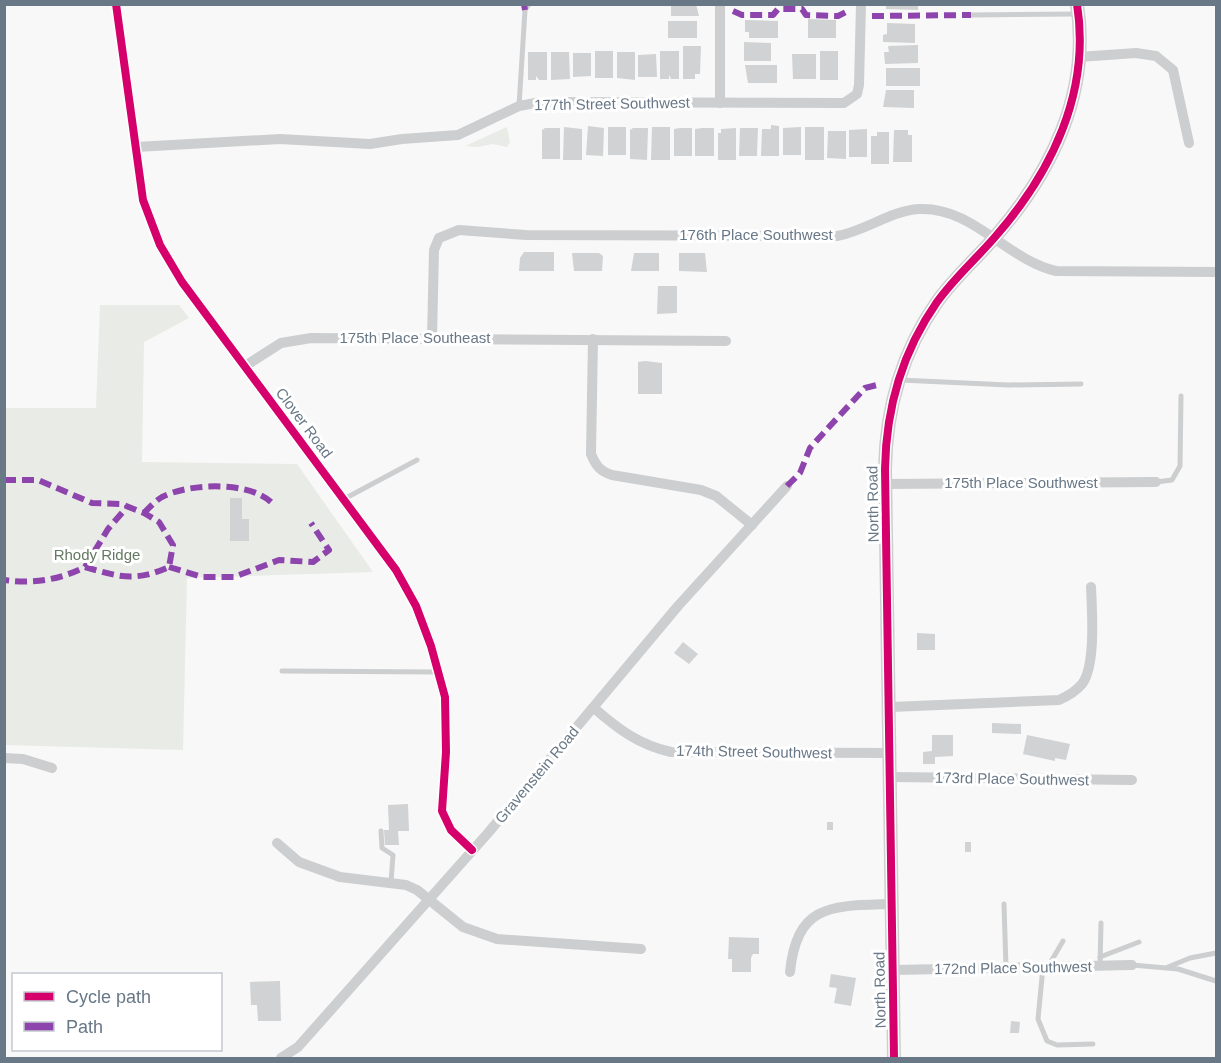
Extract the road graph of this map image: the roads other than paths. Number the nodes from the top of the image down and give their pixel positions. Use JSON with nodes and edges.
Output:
{"nodes":[{"id":1,"x":116,"y":4,"type":"edge"},
{"id":2,"x":528,"y":4,"type":"edge"},
{"id":3,"x":720,"y":4,"type":"edge"},
{"id":4,"x":861,"y":4,"type":"edge"},
{"id":5,"x":1078,"y":9,"type":"edge"},
{"id":6,"x":971,"y":15,"type":"dead end"},
{"id":7,"x":1078,"y":57,"type":"junction"},
{"id":8,"x":720,"y":103,"type":"junction"},
{"id":9,"x":519,"y":106,"type":"junction"},
{"id":10,"x":1188,"y":143,"type":"dead end"},
{"id":11,"x":136,"y":147,"type":"junction"},
{"id":12,"x":994,"y":238,"type":"junction"},
{"id":13,"x":1216,"y":272,"type":"edge"},
{"id":14,"x":432,"y":338,"type":"junction"},
{"id":15,"x":593,"y":339,"type":"junction"},
{"id":16,"x":726,"y":341,"type":"dead end"},
{"id":17,"x":245,"y":366,"type":"junction"},
{"id":18,"x":898,"y":380,"type":"junction"},
{"id":19,"x":1081,"y":384,"type":"dead end"},
{"id":20,"x":1181,"y":396,"type":"dead end"},
{"id":21,"x":417,"y":460,"type":"dead end"},
{"id":22,"x":1156,"y":482,"type":"joint"},
{"id":23,"x":886,"y":484,"type":"junction"},
{"id":24,"x":788,"y":486,"type":"dead end"},
{"id":25,"x":344,"y":499,"type":"junction"},
{"id":26,"x":752,"y":525,"type":"junction"},
{"id":27,"x":1091,"y":587,"type":"dead end"},
{"id":28,"x":282,"y":671,"type":"dead end"},
{"id":29,"x":438,"y":672,"type":"junction"},
{"id":30,"x":891,"y":707,"type":"junction"},
{"id":31,"x":594,"y":708,"type":"junction"},
{"id":32,"x":891,"y":753,"type":"junction"},
{"id":33,"x":4,"y":758,"type":"edge"},
{"id":34,"x":52,"y":768,"type":"dead end"},
{"id":35,"x":891,"y":777,"type":"junction"},
{"id":36,"x":1132,"y":780,"type":"dead end"},
{"id":37,"x":381,"y":831,"type":"dead end"},
{"id":38,"x":277,"y":843,"type":"dead end"},
{"id":39,"x":472,"y":850,"type":"junction"},
{"id":40,"x":391,"y":882,"type":"junction"},
{"id":41,"x":428,"y":899,"type":"junction"},
{"id":42,"x":893,"y":904,"type":"junction"},
{"id":43,"x":1004,"y":904,"type":"dead end"},
{"id":44,"x":1101,"y":923,"type":"dead end"},
{"id":45,"x":1063,"y":941,"type":"dead end"},
{"id":46,"x":1139,"y":942,"type":"dead end"},
{"id":47,"x":641,"y":949,"type":"dead end"},
{"id":48,"x":1216,"y":953,"type":"edge"},
{"id":49,"x":1100,"y":962,"type":"junction"},
{"id":50,"x":1132,"y":965,"type":"joint"},
{"id":51,"x":1046,"y":967,"type":"junction"},
{"id":52,"x":1006,"y":968,"type":"junction"},
{"id":53,"x":1166,"y":968,"type":"junction"},
{"id":54,"x":893,"y":970,"type":"junction"},
{"id":55,"x":790,"y":972,"type":"dead end"},
{"id":56,"x":1216,"y":981,"type":"edge"},
{"id":57,"x":1093,"y":1044,"type":"dead end"},
{"id":58,"x":281,"y":1058,"type":"edge"},
{"id":59,"x":894,"y":1059,"type":"edge"}],
"edges":[{"from":1,"to":11,"type":"street","name":"Clover Road"},
{"from":2,"to":9,"type":"lane"},
{"from":3,"to":8,"type":"street"},
{"from":4,"to":8,"type":"street","name":"177th Street Southwest"},
{"from":5,"to":6,"type":"lane"},
{"from":5,"to":7,"type":"street","name":"North Road"},
{"from":7,"to":10,"type":"street"},
{"from":7,"to":12,"type":"street","name":"North Road"},
{"from":8,"to":9,"type":"street","name":"177th Street Southwest"},
{"from":9,"to":11,"type":"street","name":"177th Street Southwest"},
{"from":11,"to":17,"type":"street","name":"Clover Road"},
{"from":12,"to":13,"type":"street","name":"176th Place Southwest"},
{"from":12,"to":14,"type":"street","name":"176th Place Southwest"},
{"from":12,"to":18,"type":"street","name":"North Road"},
{"from":14,"to":15,"type":"street","name":"175th Place Southeast"},
{"from":14,"to":17,"type":"street","name":"175th Place Southeast"},
{"from":15,"to":16,"type":"street"},
{"from":15,"to":26,"type":"street"},
{"from":17,"to":25,"type":"street","name":"Clover Road"},
{"from":18,"to":19,"type":"lane"},
{"from":18,"to":23,"type":"street","name":"North Road"},
{"from":20,"to":22,"type":"lane"},
{"from":21,"to":25,"type":"lane"},
{"from":22,"to":23,"type":"street","name":"175th Place Southwest"},
{"from":23,"to":30,"type":"street","name":"North Road"},
{"from":24,"to":26,"type":"street","name":"Gravenstein Road"},
{"from":25,"to":29,"type":"street","name":"Clover Road"},
{"from":26,"to":31,"type":"street","name":"Gravenstein Road"},
{"from":27,"to":30,"type":"street"},
{"from":28,"to":29,"type":"lane"},
{"from":29,"to":39,"type":"street","name":"Clover Road"},
{"from":30,"to":32,"type":"street","name":"North Road"},
{"from":31,"to":32,"type":"street","name":"174th Street Southwest"},
{"from":31,"to":39,"type":"street","name":"Gravenstein Road"},
{"from":32,"to":35,"type":"street","name":"North Road"},
{"from":33,"to":34,"type":"street"},
{"from":35,"to":36,"type":"street","name":"173rd Place Southwest"},
{"from":35,"to":42,"type":"street","name":"North Road"},
{"from":37,"to":40,"type":"lane"},
{"from":38,"to":40,"type":"street"},
{"from":39,"to":41,"type":"street","name":"Gravenstein Road"},
{"from":40,"to":41,"type":"street"},
{"from":41,"to":47,"type":"street"},
{"from":41,"to":58,"type":"street","name":"Gravenstein Road"},
{"from":42,"to":54,"type":"street","name":"North Road"},
{"from":42,"to":55,"type":"street"},
{"from":43,"to":52,"type":"lane"},
{"from":44,"to":49,"type":"lane"},
{"from":45,"to":51,"type":"lane"},
{"from":46,"to":49,"type":"lane"},
{"from":48,"to":53,"type":"lane"},
{"from":49,"to":50,"type":"street","name":"172nd Place Southwest"},
{"from":49,"to":51,"type":"street","name":"172nd Place Southwest"},
{"from":50,"to":53,"type":"lane"},
{"from":51,"to":52,"type":"street","name":"172nd Place Southwest"},
{"from":51,"to":57,"type":"lane"},
{"from":52,"to":54,"type":"street","name":"172nd Place Southwest"},
{"from":53,"to":56,"type":"lane"},
{"from":54,"to":59,"type":"street","name":"North Road"}]}
